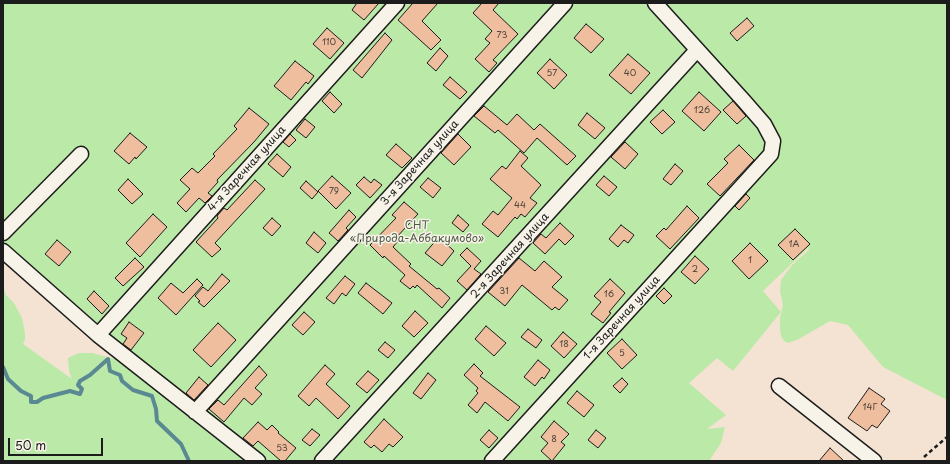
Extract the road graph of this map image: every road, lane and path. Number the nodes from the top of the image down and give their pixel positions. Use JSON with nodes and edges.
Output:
{"nodes":[{"id":1,"x":397,"y":3,"type":"edge"},
{"id":2,"x":565,"y":3,"type":"edge"},
{"id":3,"x":655,"y":3,"type":"edge"},
{"id":4,"x":697,"y":50,"type":"junction"},
{"id":5,"x":81,"y":154,"type":"dead end"},
{"id":6,"x":3,"y":233,"type":"edge"},
{"id":7,"x":3,"y":251,"type":"edge"},
{"id":8,"x":98,"y":335,"type":"junction"},
{"id":9,"x":779,"y":386,"type":"dead end"},
{"id":10,"x":195,"y":412,"type":"junction"},
{"id":11,"x":947,"y":437,"type":"edge"},
{"id":12,"x":924,"y":457,"type":"dead end"},
{"id":13,"x":258,"y":461,"type":"edge"},
{"id":14,"x":322,"y":461,"type":"edge"},
{"id":15,"x":492,"y":461,"type":"edge"},
{"id":16,"x":874,"y":461,"type":"edge"}],
"edges":[{"from":1,"to":8,"type":"street","name":"4-я Заречная улица"},
{"from":2,"to":10,"type":"street","name":"3-я Заречная улица"},
{"from":3,"to":4,"type":"street","name":"1-я Заречная улица"},
{"from":4,"to":14,"type":"street","name":"2-я Заречная улица"},
{"from":4,"to":15,"type":"street","name":"1-я Заречная улица"},
{"from":5,"to":6,"type":"street"},
{"from":7,"to":8,"type":"street"},
{"from":8,"to":10,"type":"street"},
{"from":9,"to":16,"type":"street"},
{"from":10,"to":13,"type":"street"},
{"from":11,"to":12,"type":"path"}]}
